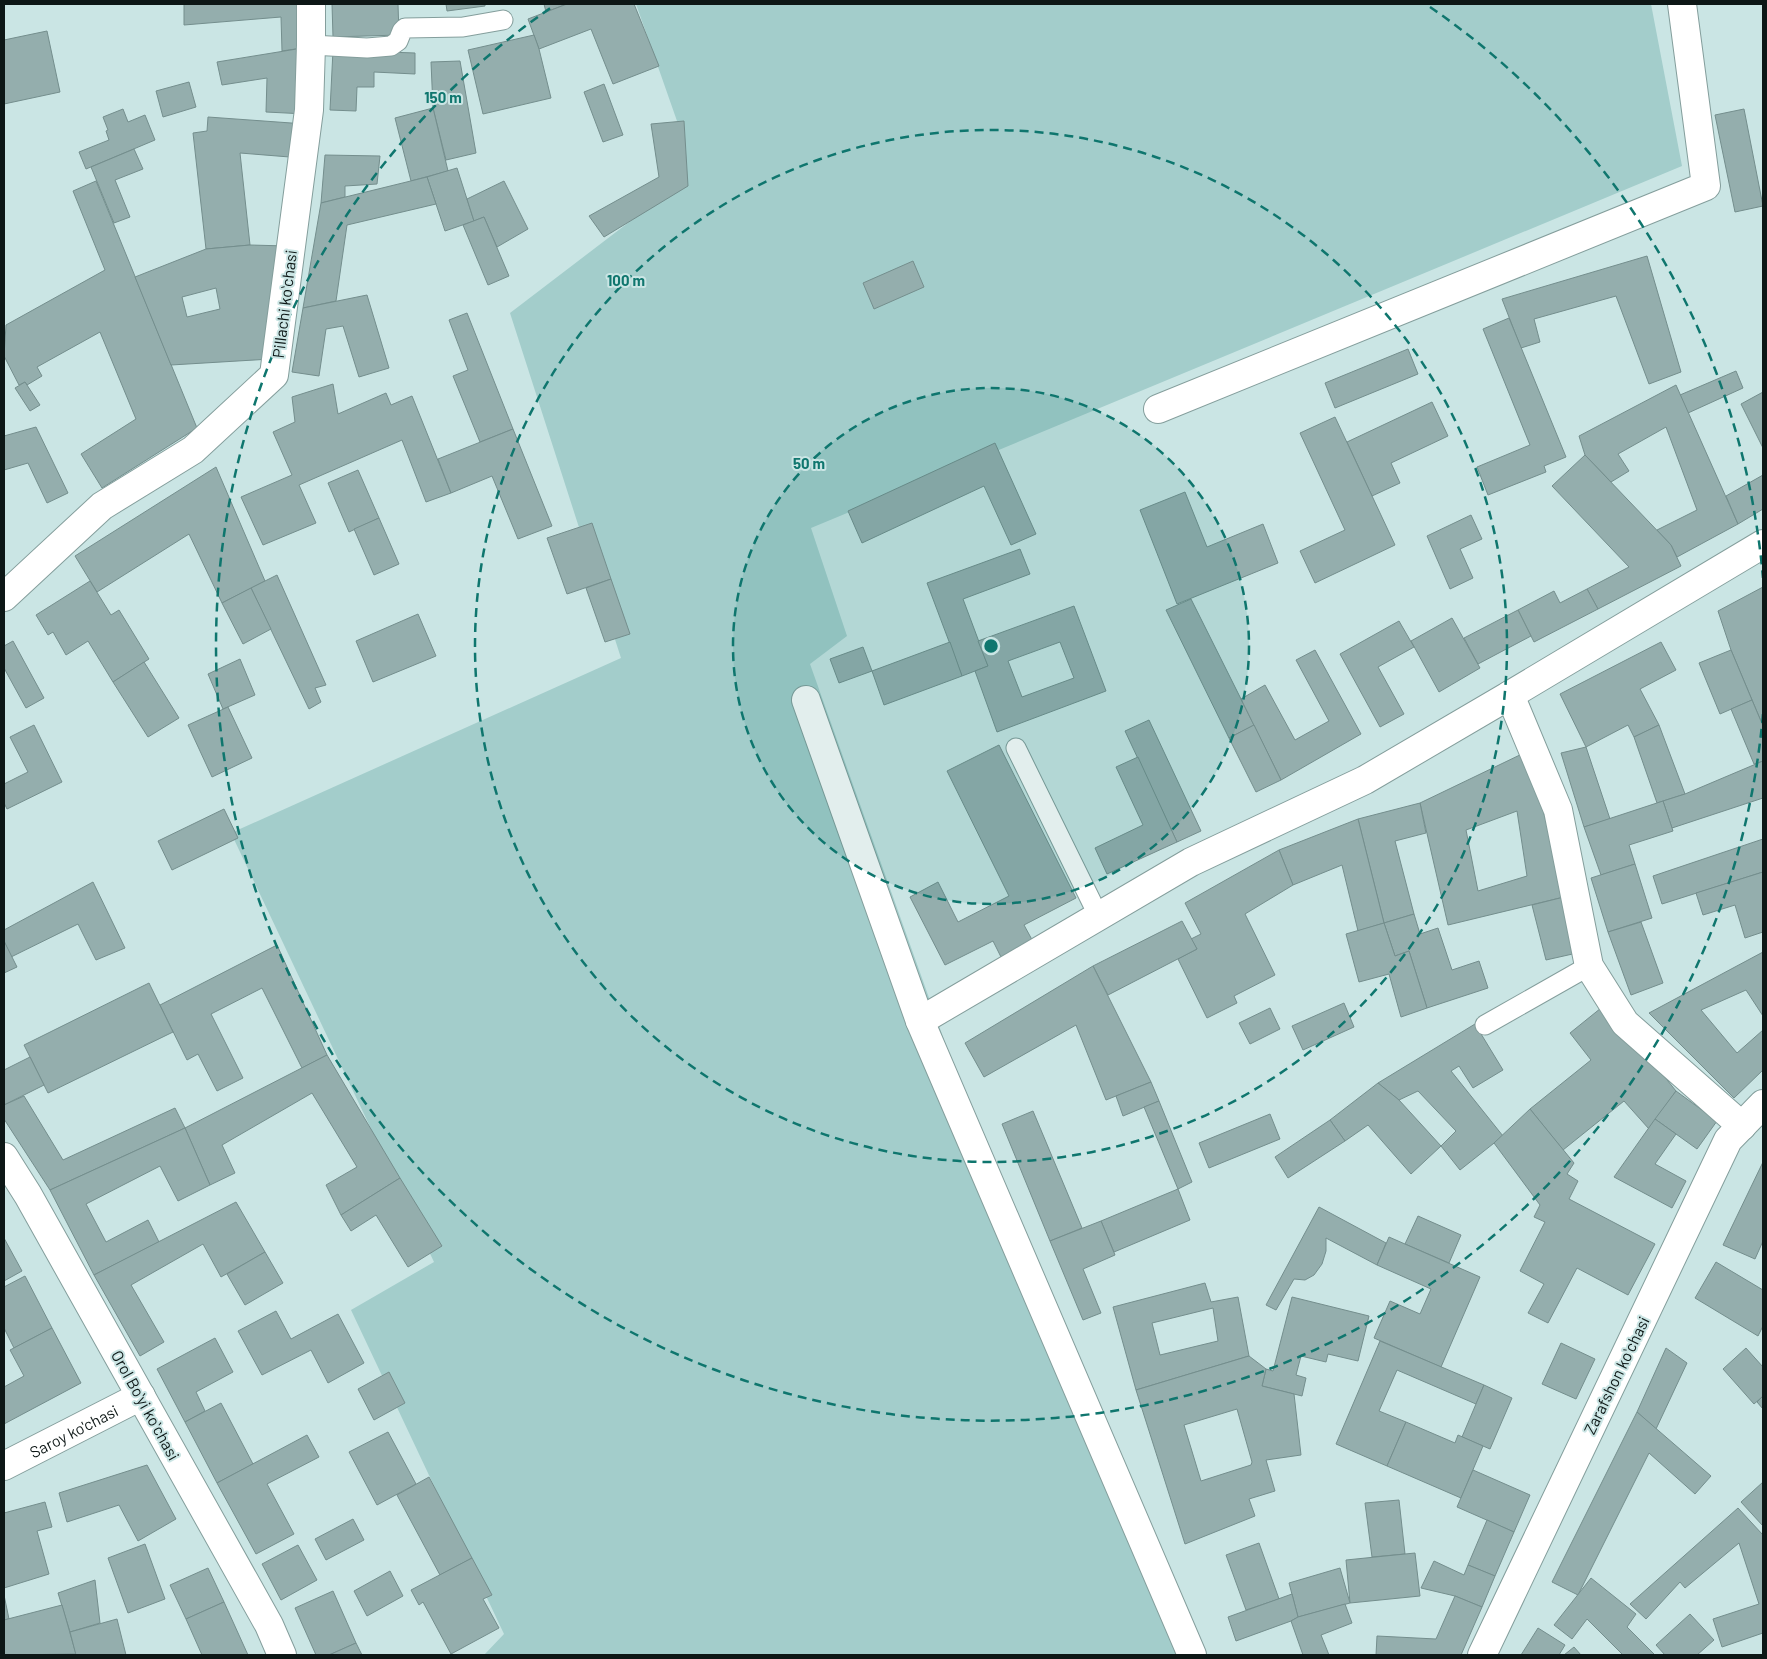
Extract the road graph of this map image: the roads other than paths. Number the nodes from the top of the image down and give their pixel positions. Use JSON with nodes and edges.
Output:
{"nodes":[{"id":1,"x":310,"y":4,"type":"edge"},
{"id":2,"x":1682,"y":4,"type":"edge"},
{"id":3,"x":503,"y":20,"type":"dead end"},
{"id":4,"x":311,"y":44,"type":"junction"},
{"id":5,"x":1158,"y":409,"type":"dead end"},
{"id":6,"x":1763,"y":544,"type":"edge"},
{"id":7,"x":4,"y":597,"type":"edge"},
{"id":8,"x":1510,"y":695,"type":"junction"},
{"id":9,"x":806,"y":700,"type":"dead end"},
{"id":10,"x":1016,"y":748,"type":"dead end"},
{"id":11,"x":1099,"y":917,"type":"junction"},
{"id":12,"x":1589,"y":966,"type":"junction"},
{"id":13,"x":920,"y":1021,"type":"junction"},
{"id":14,"x":1485,"y":1025,"type":"dead end"},
{"id":15,"x":1763,"y":1104,"type":"edge"},
{"id":16,"x":1742,"y":1126,"type":"junction"},
{"id":17,"x":4,"y":1157,"type":"edge"},
{"id":18,"x":141,"y":1396,"type":"junction"},
{"id":19,"x":4,"y":1466,"type":"edge"},
{"id":20,"x":282,"y":1655,"type":"edge"},
{"id":21,"x":1192,"y":1655,"type":"edge"},
{"id":22,"x":1482,"y":1655,"type":"edge"}],
"edges":[{"from":1,"to":4,"type":"street","name":"Pillachi koʻchasi"},
{"from":2,"to":5,"type":"street"},
{"from":3,"to":4,"type":"lane"},
{"from":4,"to":7,"type":"street","name":"Pillachi koʻchasi"},
{"from":6,"to":8,"type":"street"},
{"from":8,"to":11,"type":"street"},
{"from":8,"to":12,"type":"street"},
{"from":9,"to":13,"type":"street"},
{"from":10,"to":11,"type":"lane"},
{"from":11,"to":13,"type":"street"},
{"from":12,"to":14,"type":"lane"},
{"from":12,"to":16,"type":"street"},
{"from":13,"to":21,"type":"street"},
{"from":15,"to":16,"type":"street","name":"Zarafshon koʻchasi"},
{"from":16,"to":22,"type":"street","name":"Zarafshon koʻchasi"},
{"from":17,"to":18,"type":"street","name":"Orol Boʻyi koʻchasi"},
{"from":18,"to":19,"type":"street","name":"Saroy ko'chasi"},
{"from":18,"to":20,"type":"street","name":"Orol Boʻyi koʻchasi"}]}
